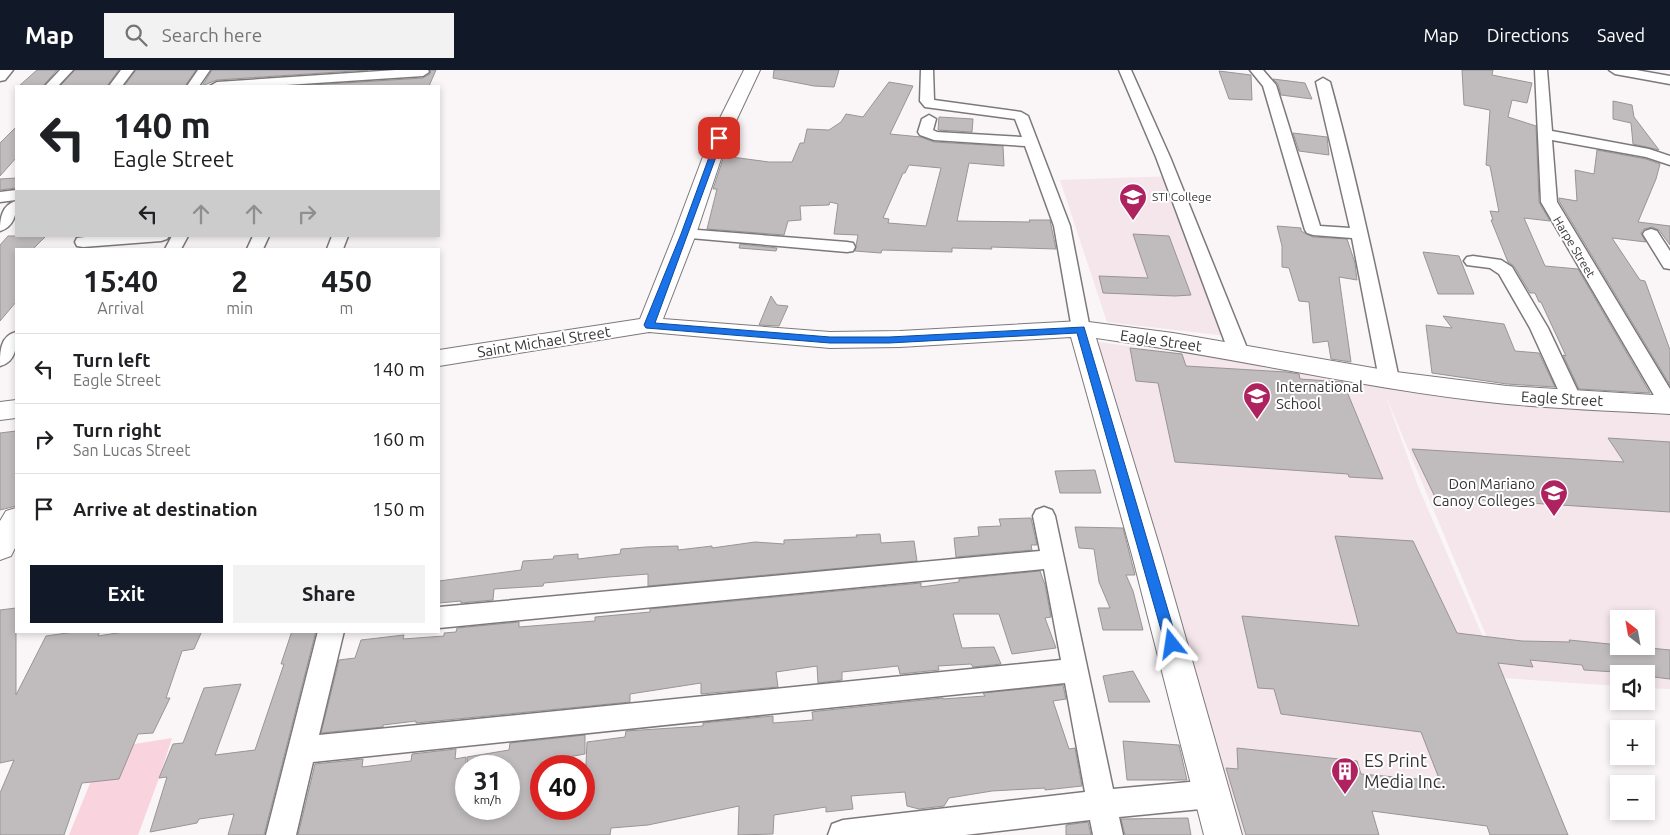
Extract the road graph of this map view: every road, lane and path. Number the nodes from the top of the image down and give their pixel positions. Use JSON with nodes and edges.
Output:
{"nodes":[{"id":1,"x":7,"y":70,"type":"edge"},
{"id":2,"x":68,"y":70,"type":"edge"},
{"id":3,"x":128,"y":70,"type":"edge"},
{"id":4,"x":204,"y":70,"type":"edge"},
{"id":5,"x":276,"y":70,"type":"edge"},
{"id":6,"x":752,"y":70,"type":"edge"},
{"id":7,"x":927,"y":70,"type":"edge"},
{"id":8,"x":1125,"y":70,"type":"edge"},
{"id":9,"x":1256,"y":70,"type":"edge"},
{"id":10,"x":1541,"y":70,"type":"edge"},
{"id":11,"x":1615,"y":70,"type":"edge"},
{"id":12,"x":422,"y":72,"type":"dead end"},
{"id":13,"x":0,"y":77,"type":"edge"},
{"id":14,"x":397,"y":77,"type":"edge"},
{"id":15,"x":335,"y":78,"type":"edge"},
{"id":16,"x":1670,"y":80,"type":"edge"},
{"id":17,"x":1324,"y":82,"type":"dead end"},
{"id":18,"x":52,"y":85,"type":"edge"},
{"id":19,"x":116,"y":85,"type":"edge"},
{"id":20,"x":194,"y":85,"type":"edge"},
{"id":21,"x":269,"y":85,"type":"edge"},
{"id":22,"x":929,"y":119,"type":"dead end"},
{"id":23,"x":1545,"y":134,"type":"junction"},
{"id":24,"x":1030,"y":142,"type":"junction"},
{"id":25,"x":1668,"y":156,"type":"edge"},
{"id":26,"x":15,"y":195,"type":"edge"},
{"id":27,"x":0,"y":197,"type":"edge"},
{"id":28,"x":15,"y":207,"type":"edge"},
{"id":29,"x":0,"y":226,"type":"edge"},
{"id":30,"x":685,"y":234,"type":"junction"},
{"id":31,"x":1359,"y":234,"type":"junction"},
{"id":32,"x":1651,"y":234,"type":"dead end"},
{"id":33,"x":148,"y":237,"type":"edge"},
{"id":34,"x":83,"y":242,"type":"edge"},
{"id":35,"x":847,"y":247,"type":"dead end"},
{"id":36,"x":1473,"y":261,"type":"dead end"},
{"id":37,"x":1670,"y":264,"type":"edge"},
{"id":38,"x":649,"y":325,"type":"junction"},
{"id":39,"x":1081,"y":330,"type":"junction"},
{"id":40,"x":15,"y":339,"type":"edge"},
{"id":41,"x":1239,"y":353,"type":"junction"},
{"id":42,"x":440,"y":358,"type":"edge"},
{"id":43,"x":0,"y":360,"type":"edge"},
{"id":44,"x":1389,"y":379,"type":"junction"},
{"id":45,"x":1572,"y":400,"type":"junction"},
{"id":46,"x":1669,"y":404,"type":"edge"},
{"id":47,"x":15,"y":409,"type":"edge"},
{"id":48,"x":0,"y":411,"type":"edge"},
{"id":49,"x":1044,"y":516,"type":"dead end"},
{"id":50,"x":15,"y":521,"type":"edge"},
{"id":51,"x":0,"y":548,"type":"edge"},
{"id":52,"x":1054,"y":559,"type":"junction"},
{"id":53,"x":440,"y":618,"type":"edge"},
{"id":54,"x":331,"y":633,"type":"edge"},
{"id":55,"x":1076,"y":670,"type":"junction"},
{"id":56,"x":302,"y":750,"type":"junction"},
{"id":57,"x":1211,"y":794,"type":"junction"},
{"id":58,"x":1103,"y":804,"type":"junction"},
{"id":59,"x":281,"y":835,"type":"edge"},
{"id":60,"x":843,"y":835,"type":"edge"},
{"id":61,"x":1108,"y":835,"type":"edge"},
{"id":62,"x":1223,"y":835,"type":"edge"}],
"edges":[{"from":1,"to":13,"type":"street"},
{"from":2,"to":18,"type":"street"},
{"from":3,"to":19,"type":"street"},
{"from":4,"to":20,"type":"street"},
{"from":5,"to":21,"type":"street"},
{"from":6,"to":30,"type":"street"},
{"from":7,"to":24,"type":"street"},
{"from":8,"to":41,"type":"street"},
{"from":9,"to":31,"type":"street"},
{"from":10,"to":23,"type":"street","name":"Harpe Street"},
{"from":11,"to":16,"type":"street"},
{"from":12,"to":14,"type":"street"},
{"from":14,"to":15,"type":"street"},
{"from":15,"to":21,"type":"street"},
{"from":17,"to":31,"type":"street"},
{"from":22,"to":24,"type":"street"},
{"from":23,"to":25,"type":"street"},
{"from":23,"to":46,"type":"street","name":"Harpe Street"},
{"from":24,"to":39,"type":"street"},
{"from":26,"to":27,"type":"street"},
{"from":28,"to":29,"type":"street"},
{"from":30,"to":35,"type":"street"},
{"from":30,"to":38,"type":"street"},
{"from":31,"to":44,"type":"street"},
{"from":32,"to":37,"type":"street"},
{"from":33,"to":34,"type":"street"},
{"from":36,"to":45,"type":"street"},
{"from":38,"to":39,"type":"street","name":"Eagle Street"},
{"from":38,"to":42,"type":"street","name":"Saint Michael Street"},
{"from":39,"to":41,"type":"street","name":"Eagle Street"},
{"from":39,"to":57,"type":"street"},
{"from":40,"to":43,"type":"street"},
{"from":41,"to":44,"type":"street","name":"Eagle Street"},
{"from":44,"to":45,"type":"street","name":"Eagle Street"},
{"from":45,"to":46,"type":"street","name":"Eagle Street"},
{"from":47,"to":48,"type":"street"},
{"from":49,"to":52,"type":"street"},
{"from":50,"to":51,"type":"street"},
{"from":52,"to":53,"type":"street"},
{"from":52,"to":55,"type":"street"},
{"from":54,"to":56,"type":"street"},
{"from":55,"to":56,"type":"street"},
{"from":55,"to":58,"type":"street"},
{"from":56,"to":59,"type":"street"},
{"from":57,"to":58,"type":"street"},
{"from":57,"to":62,"type":"street"},
{"from":58,"to":60,"type":"street"},
{"from":58,"to":61,"type":"street"}]}
